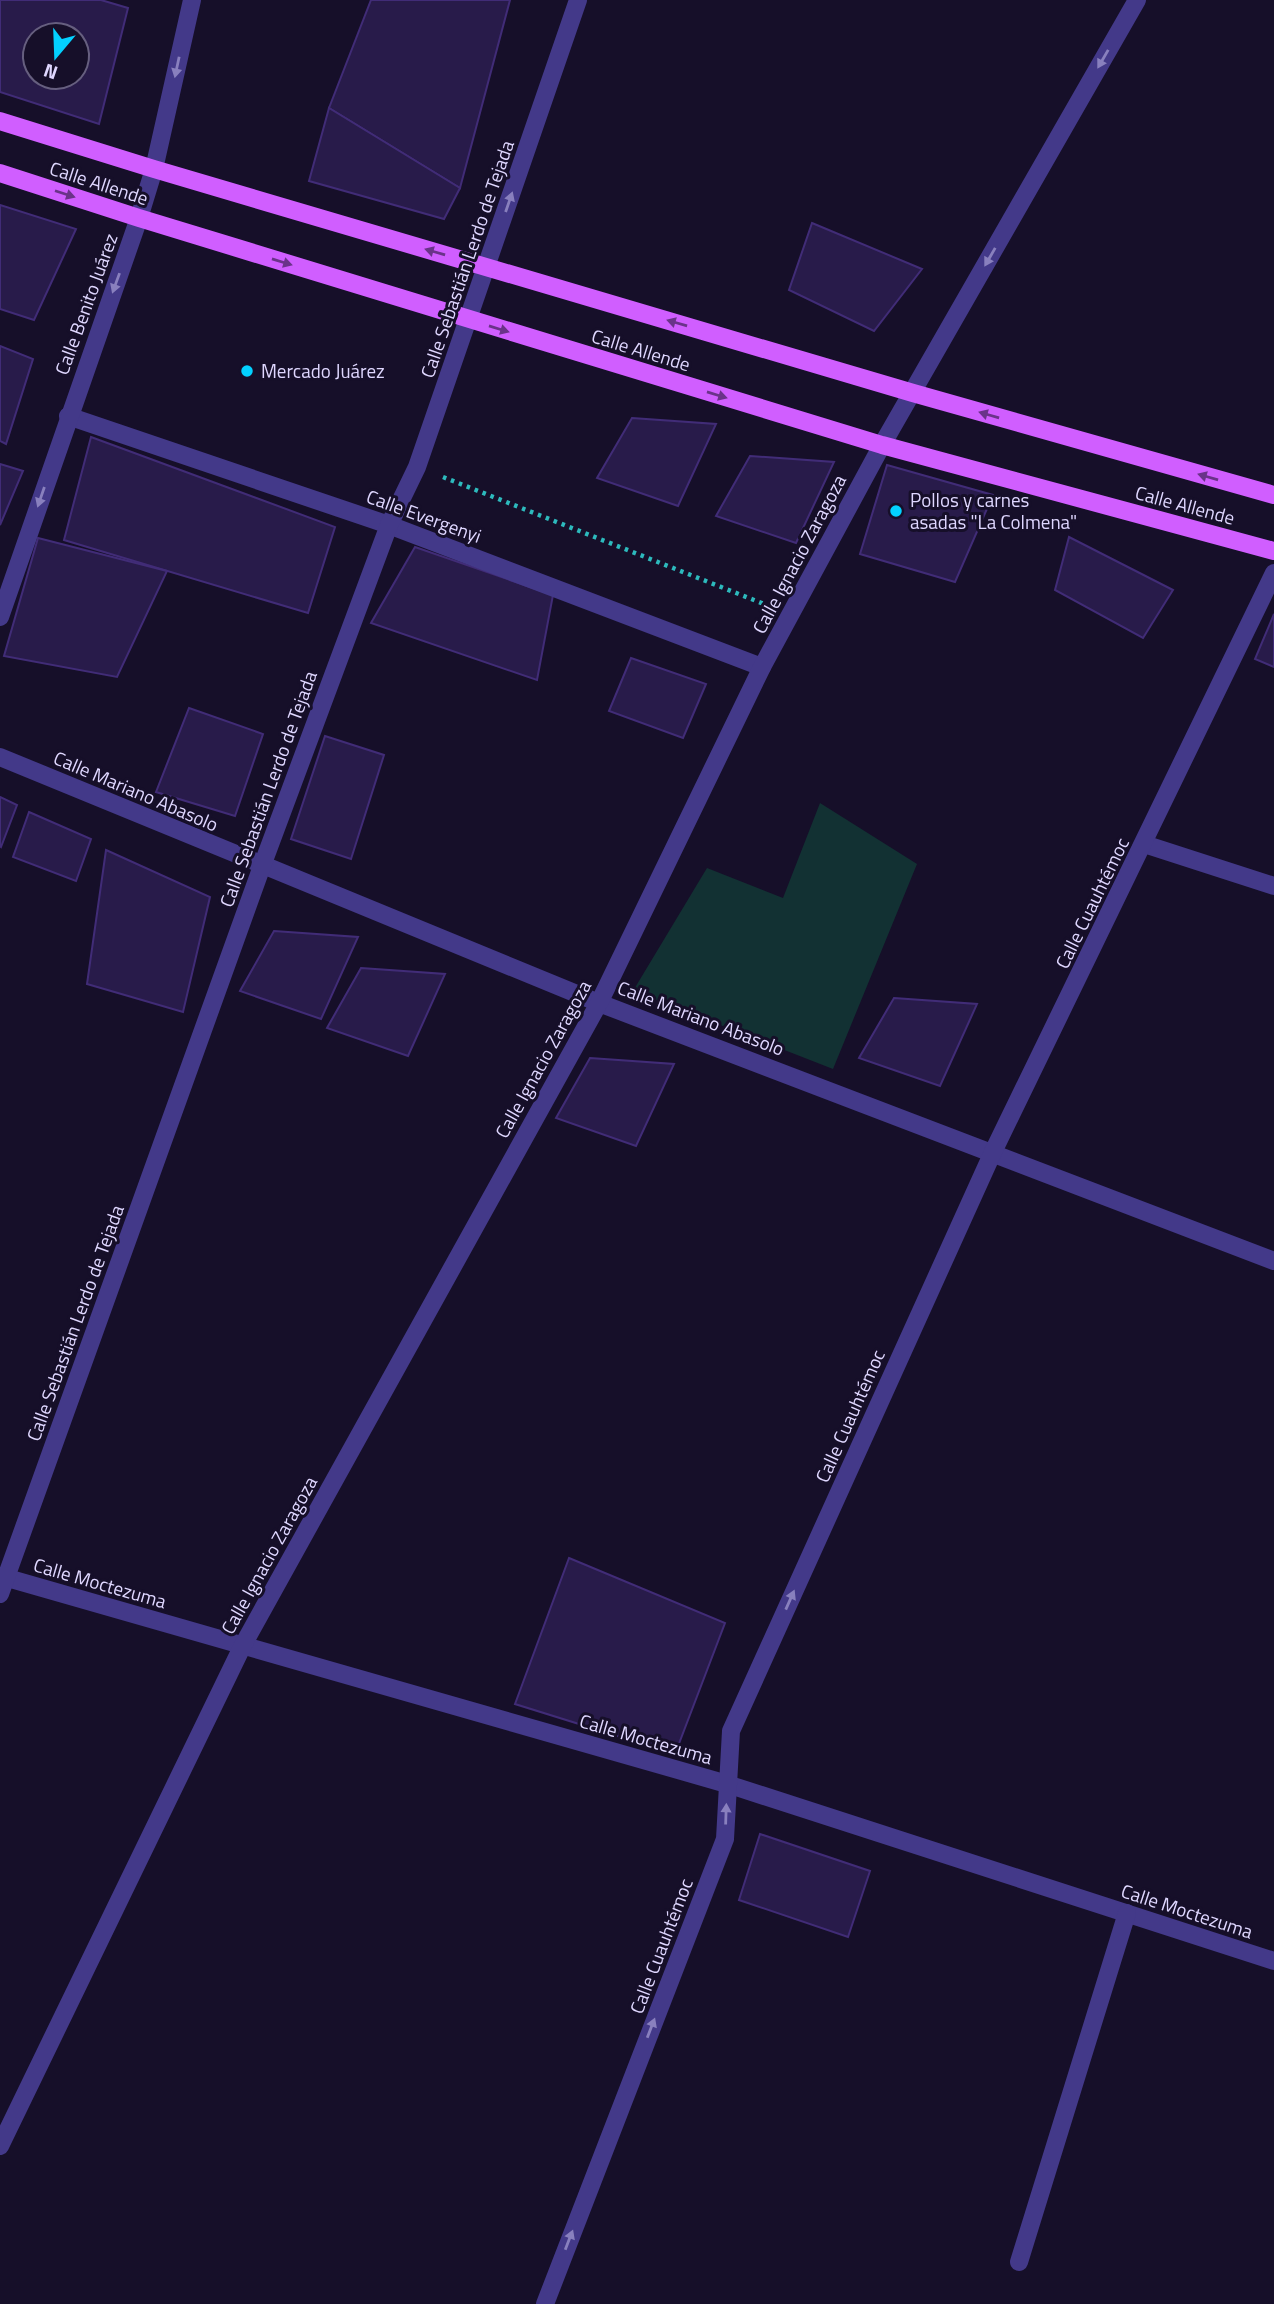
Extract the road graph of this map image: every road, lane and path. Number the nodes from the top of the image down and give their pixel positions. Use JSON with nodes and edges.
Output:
{"nodes":[{"id":1,"x":191,"y":0,"type":"edge"},
{"id":2,"x":578,"y":0,"type":"edge"},
{"id":3,"x":1137,"y":0,"type":"edge"},
{"id":4,"x":0,"y":121,"type":"edge"},
{"id":5,"x":154,"y":169,"type":"junction"},
{"id":6,"x":0,"y":173,"type":"edge"},
{"id":7,"x":139,"y":218,"type":"junction"},
{"id":8,"x":488,"y":267,"type":"junction"},
{"id":9,"x":469,"y":320,"type":"junction"},
{"id":10,"x":913,"y":393,"type":"junction"},
{"id":11,"x":68,"y":416,"type":"junction"},
{"id":12,"x":882,"y":445,"type":"junction"},
{"id":13,"x":417,"y":467,"type":"junction"},
{"id":14,"x":1274,"y":495,"type":"edge"},
{"id":15,"x":389,"y":525,"type":"junction"},
{"id":16,"x":1274,"y":551,"type":"edge"},
{"id":17,"x":1274,"y":573,"type":"edge"},
{"id":18,"x":790,"y":615,"type":"junction"},
{"id":19,"x":0,"y":617,"type":"edge"},
{"id":20,"x":761,"y":667,"type":"junction"},
{"id":21,"x":0,"y":757,"type":"edge"},
{"id":22,"x":1144,"y":844,"type":"junction"},
{"id":23,"x":261,"y":866,"type":"junction"},
{"id":24,"x":1274,"y":886,"type":"edge"},
{"id":25,"x":599,"y":1003,"type":"junction"},
{"id":26,"x":993,"y":1152,"type":"junction"},
{"id":27,"x":1274,"y":1261,"type":"edge"},
{"id":28,"x":2,"y":1583,"type":"edge"},
{"id":29,"x":243,"y":1646,"type":"junction"},
{"id":30,"x":727,"y":1784,"type":"junction"},
{"id":31,"x":1127,"y":1913,"type":"junction"},
{"id":32,"x":1274,"y":1961,"type":"edge"},
{"id":33,"x":0,"y":2146,"type":"edge"},
{"id":34,"x":1019,"y":2262,"type":"dead end"},
{"id":35,"x":546,"y":2304,"type":"edge"}],
"edges":[{"from":1,"to":5,"type":"street","name":"Calle Benito Juárez","one_way":true},
{"from":8,"to":2,"type":"street","name":"Calle Sebastián Lerdo de Tejada","one_way":true},
{"from":3,"to":10,"type":"street","name":"Calle Ignacio Zaragoza","one_way":true},
{"from":4,"to":5,"type":"main road","name":"Calle Allende"},
{"from":5,"to":7,"type":"street","name":"Calle Benito Juárez"},
{"from":8,"to":5,"type":"main road","name":"Calle Allende","one_way":true},
{"from":6,"to":7,"type":"main road","name":"Calle Allende","one_way":true},
{"from":7,"to":9,"type":"main road","name":"Calle Allende","one_way":true},
{"from":7,"to":11,"type":"street","name":"Calle Benito Juárez","one_way":true},
{"from":8,"to":9,"type":"street","name":"Calle Sebastián Lerdo de Tejada"},
{"from":10,"to":8,"type":"main road","name":"Calle Allende","one_way":true},
{"from":9,"to":12,"type":"main road","name":"Calle Allende","one_way":true},
{"from":9,"to":13,"type":"street","name":"Calle Sebastián Lerdo de Tejada"},
{"from":10,"to":12,"type":"street","name":"Calle Ignacio Zaragoza"},
{"from":14,"to":10,"type":"main road","name":"Calle Allende","one_way":true},
{"from":11,"to":15,"type":"street","name":"Calle Evergenyi"},
{"from":11,"to":19,"type":"street","name":"Calle Benito Juárez","one_way":true},
{"from":12,"to":16,"type":"main road","name":"Calle Allende"},
{"from":12,"to":18,"type":"street","name":"Calle Ignacio Zaragoza"},
{"from":13,"to":15,"type":"street","name":"Calle Sebastián Lerdo de Tejada"},
{"from":13,"to":18,"type":"path"},
{"from":15,"to":20,"type":"street","name":"Calle Evergenyi"},
{"from":15,"to":23,"type":"street","name":"Calle Sebastián Lerdo de Tejada"},
{"from":17,"to":22,"type":"street","name":"Calle Cuauhtémoc"},
{"from":18,"to":20,"type":"street","name":"Calle Ignacio Zaragoza"},
{"from":20,"to":25,"type":"street","name":"Calle Ignacio Zaragoza"},
{"from":21,"to":23,"type":"street","name":"Calle Mariano Abasolo"},
{"from":22,"to":24,"type":"street"},
{"from":22,"to":26,"type":"street","name":"Calle Cuauhtémoc"},
{"from":23,"to":25,"type":"street","name":"Calle Mariano Abasolo"},
{"from":23,"to":28,"type":"street","name":"Calle Sebastián Lerdo de Tejada"},
{"from":25,"to":26,"type":"street","name":"Calle Mariano Abasolo"},
{"from":25,"to":29,"type":"street","name":"Calle Ignacio Zaragoza"},
{"from":26,"to":27,"type":"street","name":"Calle Mariano Abasolo"},
{"from":30,"to":26,"type":"street","name":"Calle Cuauhtémoc","one_way":true},
{"from":28,"to":29,"type":"street","name":"Calle Moctezuma"},
{"from":29,"to":30,"type":"street","name":"Calle Moctezuma"},
{"from":29,"to":33,"type":"street","name":"Calle Ignacio Zaragoza"},
{"from":30,"to":31,"type":"street","name":"Calle Moctezuma"},
{"from":35,"to":30,"type":"street","name":"Calle Cuauhtémoc","one_way":true},
{"from":31,"to":32,"type":"street","name":"Calle Moctezuma"},
{"from":31,"to":34,"type":"street"}]}
